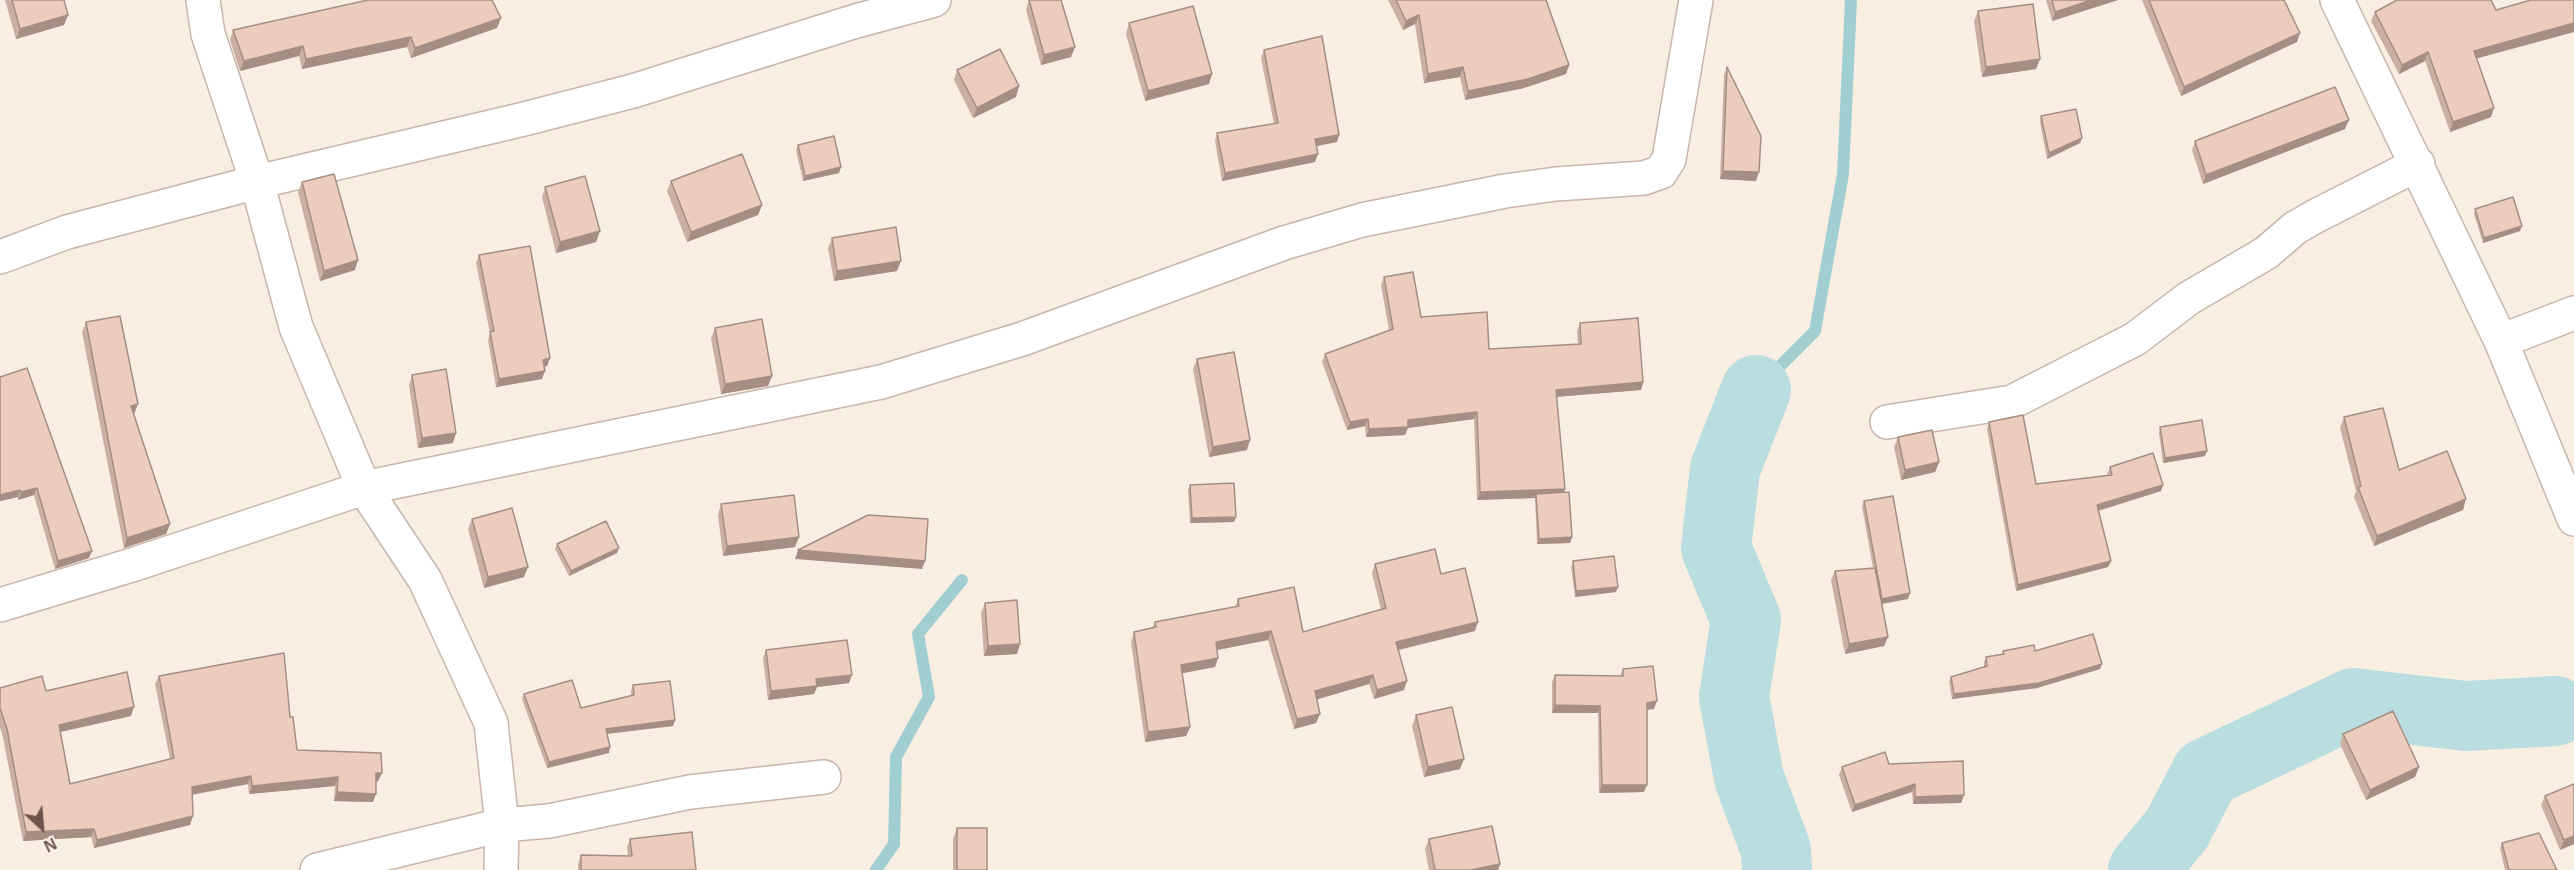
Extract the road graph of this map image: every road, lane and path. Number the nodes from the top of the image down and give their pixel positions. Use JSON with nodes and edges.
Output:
{"nodes":[{"id":1,"x":203,"y":0,"type":"edge"},
{"id":2,"x":934,"y":0,"type":"edge"},
{"id":3,"x":1696,"y":0,"type":"edge"},
{"id":4,"x":2337,"y":0,"type":"edge"},
{"id":5,"x":2418,"y":164,"type":"junction"},
{"id":6,"x":257,"y":182,"type":"junction"},
{"id":7,"x":0,"y":257,"type":"edge"},
{"id":8,"x":2574,"y":313,"type":"edge"},
{"id":9,"x":2501,"y":340,"type":"junction"},
{"id":10,"x":1887,"y":422,"type":"dead end"},
{"id":11,"x":364,"y":488,"type":"junction"},
{"id":12,"x":2574,"y":519,"type":"edge"},
{"id":13,"x":0,"y":605,"type":"edge"},
{"id":14,"x":824,"y":777,"type":"dead end"},
{"id":15,"x":502,"y":825,"type":"junction"},
{"id":16,"x":317,"y":870,"type":"edge"},
{"id":17,"x":501,"y":870,"type":"edge"}],
"edges":[{"from":1,"to":6,"type":"street"},
{"from":2,"to":6,"type":"street"},
{"from":3,"to":11,"type":"street"},
{"from":4,"to":5,"type":"street"},
{"from":5,"to":9,"type":"street"},
{"from":5,"to":10,"type":"street"},
{"from":6,"to":7,"type":"street"},
{"from":6,"to":11,"type":"street"},
{"from":8,"to":9,"type":"street"},
{"from":9,"to":12,"type":"street"},
{"from":11,"to":13,"type":"street"},
{"from":11,"to":15,"type":"street"},
{"from":14,"to":15,"type":"street"},
{"from":15,"to":16,"type":"street"},
{"from":15,"to":17,"type":"street"}]}
